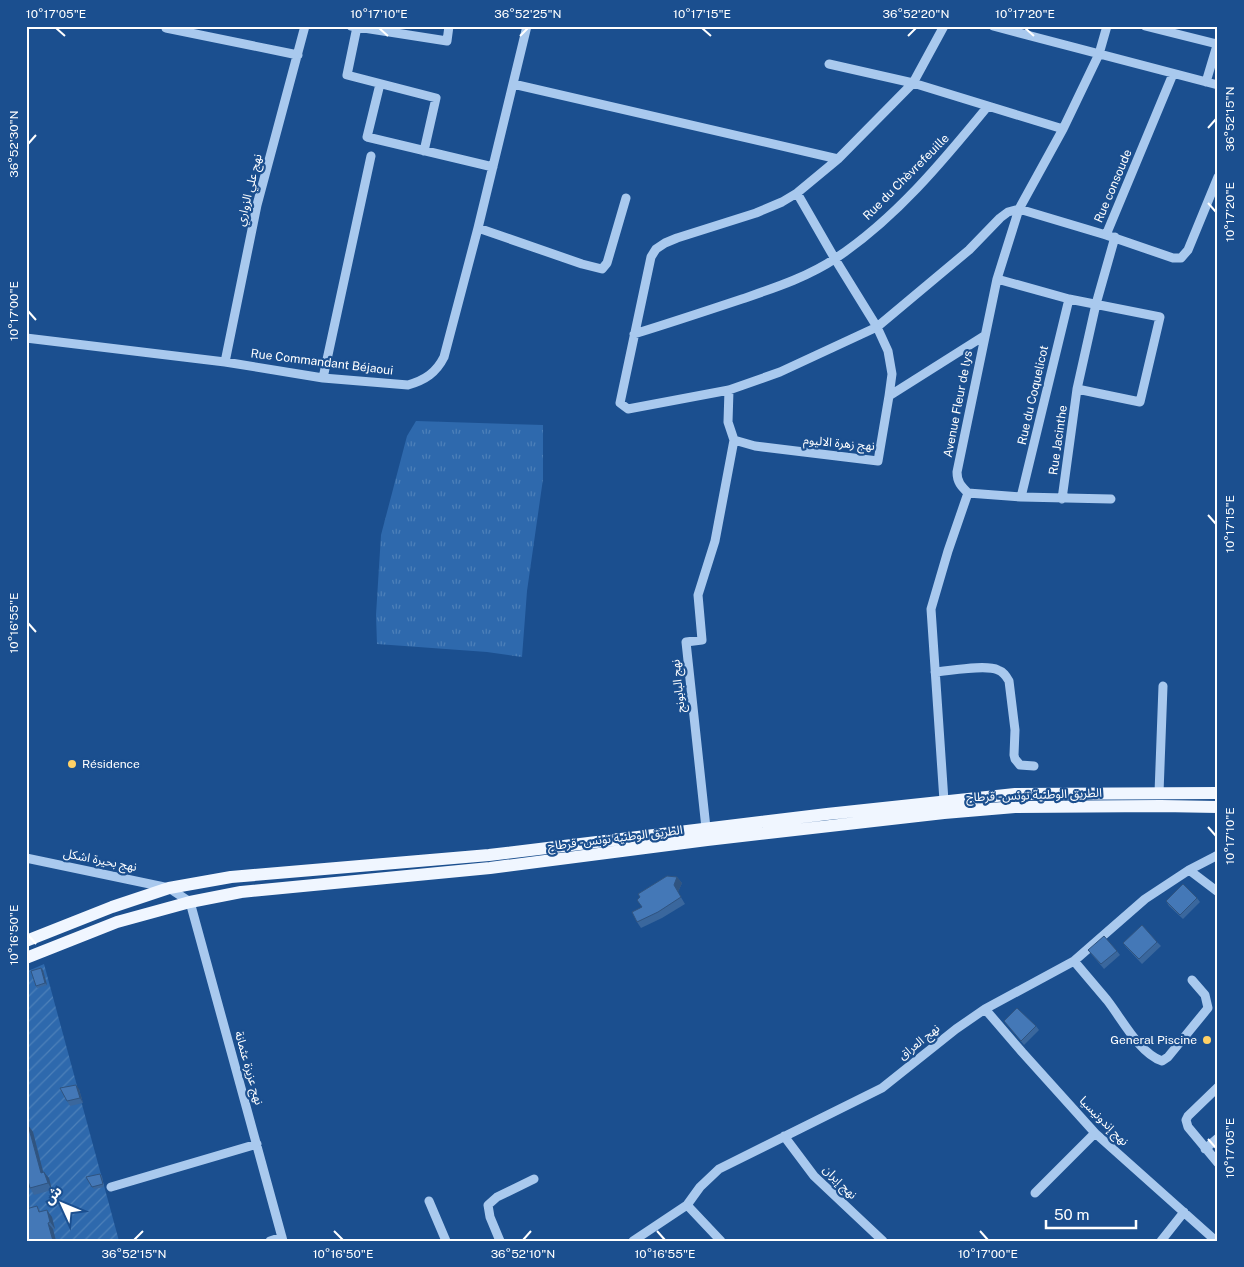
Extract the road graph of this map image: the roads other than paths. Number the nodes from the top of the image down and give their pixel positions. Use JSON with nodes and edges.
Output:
{"nodes":[{"id":1,"x":166,"y":26,"type":"edge"},
{"id":2,"x":305,"y":26,"type":"edge"},
{"id":3,"x":449,"y":26,"type":"edge"},
{"id":4,"x":527,"y":26,"type":"edge"},
{"id":5,"x":944,"y":26,"type":"edge"},
{"id":6,"x":993,"y":26,"type":"edge"},
{"id":7,"x":1107,"y":26,"type":"edge"},
{"id":8,"x":1145,"y":26,"type":"edge"},
{"id":9,"x":354,"y":27,"type":"edge"},
{"id":10,"x":1218,"y":43,"type":"edge"},
{"id":11,"x":1099,"y":54,"type":"junction"},
{"id":12,"x":298,"y":55,"type":"junction"},
{"id":13,"x":829,"y":64,"type":"dead end"},
{"id":14,"x":1173,"y":74,"type":"junction"},
{"id":15,"x":1206,"y":82,"type":"junction"},
{"id":16,"x":380,"y":84,"type":"junction"},
{"id":17,"x":513,"y":84,"type":"junction"},
{"id":18,"x":913,"y":84,"type":"junction"},
{"id":19,"x":1218,"y":85,"type":"edge"},
{"id":20,"x":988,"y":106,"type":"junction"},
{"id":21,"x":1063,"y":129,"type":"junction"},
{"id":22,"x":424,"y":150,"type":"junction"},
{"id":23,"x":371,"y":156,"type":"dead end"},
{"id":24,"x":838,"y":159,"type":"junction"},
{"id":25,"x":493,"y":167,"type":"junction"},
{"id":26,"x":1218,"y":177,"type":"edge"},
{"id":27,"x":797,"y":193,"type":"junction"},
{"id":28,"x":626,"y":198,"type":"dead end"},
{"id":29,"x":1019,"y":209,"type":"junction"},
{"id":30,"x":478,"y":228,"type":"junction"},
{"id":31,"x":1111,"y":236,"type":"junction"},
{"id":32,"x":835,"y":259,"type":"junction"},
{"id":33,"x":997,"y":279,"type":"junction"},
{"id":34,"x":1068,"y":299,"type":"junction"},
{"id":35,"x":1096,"y":304,"type":"junction"},
{"id":36,"x":877,"y":327,"type":"junction"},
{"id":37,"x":634,"y":334,"type":"junction"},
{"id":38,"x":984,"y":336,"type":"junction"},
{"id":39,"x":26,"y":338,"type":"edge"},
{"id":40,"x":225,"y":362,"type":"junction"},
{"id":41,"x":323,"y":378,"type":"junction"},
{"id":42,"x":1077,"y":389,"type":"junction"},
{"id":43,"x":729,"y":390,"type":"junction"},
{"id":44,"x":889,"y":396,"type":"junction"},
{"id":45,"x":734,"y":440,"type":"junction"},
{"id":46,"x":968,"y":493,"type":"junction"},
{"id":47,"x":1021,"y":497,"type":"junction"},
{"id":48,"x":1062,"y":499,"type":"junction"},
{"id":49,"x":1111,"y":499,"type":"dead end"},
{"id":50,"x":935,"y":672,"type":"junction"},
{"id":51,"x":1163,"y":686,"type":"dead end"},
{"id":52,"x":1034,"y":766,"type":"dead end"},
{"id":53,"x":1218,"y":793,"type":"edge"},
{"id":54,"x":1159,"y":794,"type":"junction"},
{"id":55,"x":944,"y":801,"type":"junction"},
{"id":56,"x":1218,"y":807,"type":"edge"},
{"id":57,"x":706,"y":828,"type":"junction"},
{"id":58,"x":1218,"y":855,"type":"edge"},
{"id":59,"x":26,"y":858,"type":"edge"},
{"id":60,"x":1189,"y":870,"type":"junction"},
{"id":61,"x":169,"y":888,"type":"junction"},
{"id":62,"x":1218,"y":892,"type":"edge"},
{"id":63,"x":190,"y":902,"type":"junction"},
{"id":64,"x":26,"y":941,"type":"edge"},
{"id":65,"x":26,"y":958,"type":"edge"},
{"id":66,"x":1074,"y":961,"type":"junction"},
{"id":67,"x":1192,"y":980,"type":"dead end"},
{"id":68,"x":985,"y":1009,"type":"junction"},
{"id":69,"x":1218,"y":1087,"type":"edge"},
{"id":70,"x":1095,"y":1133,"type":"junction"},
{"id":71,"x":784,"y":1136,"type":"junction"},
{"id":72,"x":1218,"y":1138,"type":"edge"},
{"id":73,"x":257,"y":1144,"type":"junction"},
{"id":74,"x":1205,"y":1149,"type":"junction"},
{"id":75,"x":1218,"y":1164,"type":"edge"},
{"id":76,"x":534,"y":1179,"type":"dead end"},
{"id":77,"x":111,"y":1187,"type":"dead end"},
{"id":78,"x":1035,"y":1193,"type":"dead end"},
{"id":79,"x":429,"y":1201,"type":"dead end"},
{"id":80,"x":687,"y":1205,"type":"junction"},
{"id":81,"x":1184,"y":1212,"type":"junction"},
{"id":82,"x":283,"y":1239,"type":"edge"},
{"id":83,"x":270,"y":1241,"type":"edge"},
{"id":84,"x":446,"y":1241,"type":"edge"},
{"id":85,"x":500,"y":1241,"type":"edge"},
{"id":86,"x":633,"y":1241,"type":"edge"},
{"id":87,"x":721,"y":1241,"type":"edge"},
{"id":88,"x":884,"y":1241,"type":"edge"},
{"id":89,"x":1161,"y":1241,"type":"edge"},
{"id":90,"x":1216,"y":1241,"type":"edge"}],
"edges":[{"from":1,"to":12,"type":"street"},
{"from":2,"to":12,"type":"street","name":"نهج علي الزواري"},
{"from":3,"to":9,"type":"street"},
{"from":4,"to":17,"type":"street","name":"Rue Commandant Béjaoui"},
{"from":5,"to":18,"type":"street"},
{"from":6,"to":11,"type":"street"},
{"from":7,"to":11,"type":"street","name":"Avenue Fleur de lys"},
{"from":8,"to":10,"type":"street"},
{"from":9,"to":16,"type":"street"},
{"from":10,"to":15,"type":"street"},
{"from":11,"to":14,"type":"street"},
{"from":11,"to":21,"type":"street","name":"Avenue Fleur de lys"},
{"from":12,"to":40,"type":"street","name":"نهج علي الزواري"},
{"from":13,"to":18,"type":"street"},
{"from":14,"to":15,"type":"street"},
{"from":14,"to":31,"type":"street","name":"Rue consoude"},
{"from":15,"to":19,"type":"street"},
{"from":16,"to":22,"type":"street"},
{"from":16,"to":22,"type":"street"},
{"from":17,"to":24,"type":"street"},
{"from":17,"to":25,"type":"street","name":"Rue Commandant Béjaoui"},
{"from":18,"to":20,"type":"street"},
{"from":18,"to":24,"type":"street"},
{"from":20,"to":21,"type":"street"},
{"from":20,"to":32,"type":"street","name":"Rue du Chèvrefeuille"},
{"from":21,"to":29,"type":"street","name":"Avenue Fleur de lys"},
{"from":22,"to":25,"type":"street"},
{"from":23,"to":41,"type":"street"},
{"from":24,"to":27,"type":"street"},
{"from":25,"to":30,"type":"street","name":"Rue Commandant Béjaoui"},
{"from":26,"to":31,"type":"street","name":"Rue consoude"},
{"from":27,"to":32,"type":"street"},
{"from":27,"to":37,"type":"street"},
{"from":28,"to":30,"type":"street"},
{"from":29,"to":31,"type":"street"},
{"from":29,"to":33,"type":"street","name":"Avenue Fleur de lys"},
{"from":29,"to":36,"type":"street"},
{"from":30,"to":41,"type":"street","name":"Rue Commandant Béjaoui"},
{"from":31,"to":35,"type":"street"},
{"from":32,"to":36,"type":"street"},
{"from":32,"to":37,"type":"street","name":"Rue du Chèvrefeuille"},
{"from":33,"to":34,"type":"street"},
{"from":33,"to":38,"type":"street","name":"Avenue Fleur de lys"},
{"from":34,"to":35,"type":"street"},
{"from":34,"to":47,"type":"street","name":"Rue du Coquelicot"},
{"from":35,"to":42,"type":"street"},
{"from":35,"to":42,"type":"street","name":"Rue Jacinthe"},
{"from":36,"to":43,"type":"street"},
{"from":36,"to":44,"type":"street"},
{"from":37,"to":43,"type":"street"},
{"from":38,"to":44,"type":"street"},
{"from":38,"to":46,"type":"street","name":"Avenue Fleur de lys"},
{"from":39,"to":40,"type":"street","name":"Rue Commandant Béjaoui"},
{"from":40,"to":41,"type":"street","name":"Rue Commandant Béjaoui"},
{"from":42,"to":48,"type":"street","name":"Rue Jacinthe"},
{"from":43,"to":45,"type":"street"},
{"from":44,"to":45,"type":"street","name":"نهج زهرة الاليوم"},
{"from":45,"to":57,"type":"street","name":"نهج البابونج"},
{"from":46,"to":47,"type":"street"},
{"from":46,"to":50,"type":"street"},
{"from":47,"to":48,"type":"street"},
{"from":48,"to":49,"type":"street"},
{"from":50,"to":52,"type":"street"},
{"from":50,"to":55,"type":"street"},
{"from":51,"to":54,"type":"street"},
{"from":53,"to":54,"type":"main road","name":"الطريق الوطنية تونس - قرطاج"},
{"from":54,"to":55,"type":"main road","name":"الطريق الوطنية تونس - قرطاج"},
{"from":55,"to":57,"type":"main road","name":"الطريق الوطنية تونس - قرطاج"},
{"from":56,"to":63,"type":"main road","name":"الطريق الوطنية تونس - قرطاج"},
{"from":57,"to":61,"type":"main road","name":"الطريق الوطنية تونس - قرطاج"},
{"from":58,"to":60,"type":"street","name":"نهج العراق"},
{"from":59,"to":61,"type":"street","name":"نهج بحيرة اشكل"},
{"from":60,"to":62,"type":"street"},
{"from":60,"to":66,"type":"street","name":"نهج العراق"},
{"from":61,"to":63,"type":"street"},
{"from":61,"to":64,"type":"main road","name":"الطريق الوطنية تونس - قرطاج"},
{"from":63,"to":65,"type":"main road","name":"الطريق الوطنية تونس - قرطاج"},
{"from":63,"to":73,"type":"street","name":"نهج عزيزة عثمانة"},
{"from":66,"to":67,"type":"street"},
{"from":66,"to":68,"type":"street","name":"نهج العراق"},
{"from":68,"to":70,"type":"street","name":"نهج إندونيسيا"},
{"from":68,"to":71,"type":"street","name":"نهج العراق"},
{"from":69,"to":74,"type":"street"},
{"from":70,"to":78,"type":"street"},
{"from":70,"to":81,"type":"street","name":"نهج إندونيسيا"},
{"from":71,"to":80,"type":"street","name":"نهج العراق"},
{"from":71,"to":88,"type":"street","name":"نهج إيران"},
{"from":72,"to":74,"type":"street"},
{"from":73,"to":77,"type":"street"},
{"from":73,"to":82,"type":"street","name":"نهج عزيزة عثمانة"},
{"from":74,"to":75,"type":"street"},
{"from":76,"to":85,"type":"street"},
{"from":79,"to":84,"type":"street"},
{"from":80,"to":86,"type":"street","name":"نهج العراق"},
{"from":80,"to":87,"type":"street"},
{"from":81,"to":89,"type":"street"},
{"from":81,"to":90,"type":"street","name":"نهج إندونيسيا"},
{"from":82,"to":83,"type":"street"}]}
